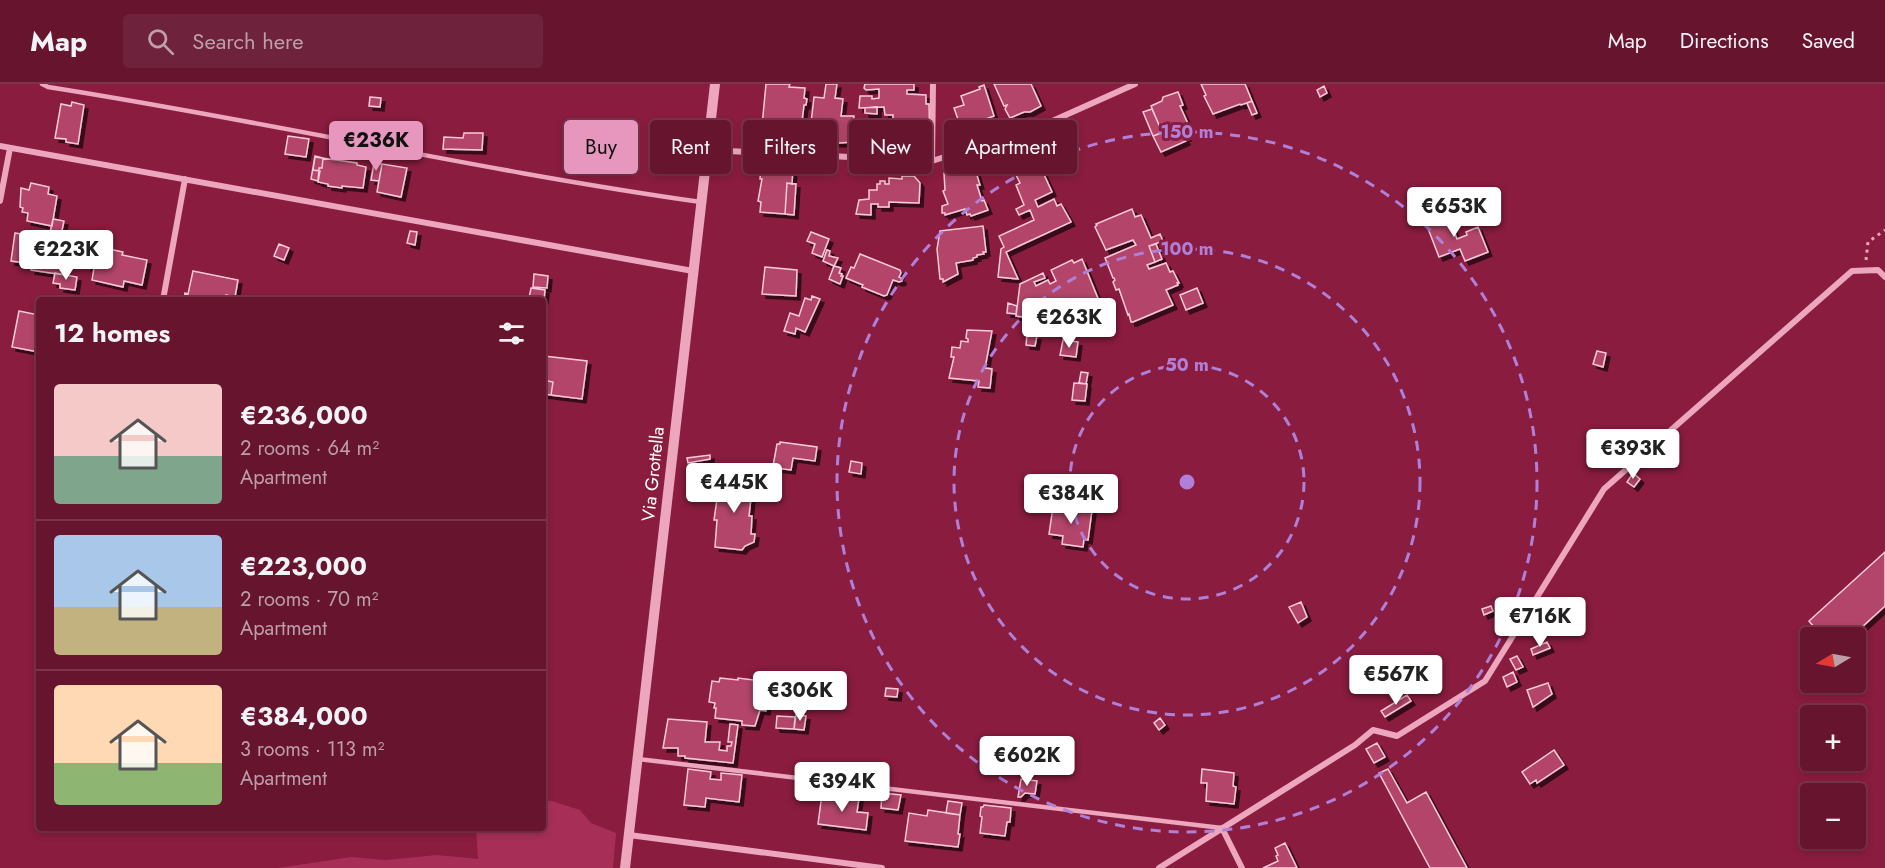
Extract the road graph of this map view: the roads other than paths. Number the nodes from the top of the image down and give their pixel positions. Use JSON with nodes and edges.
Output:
{"nodes":[{"id":1,"x":42,"y":84,"type":"edge"},
{"id":2,"x":715,"y":84,"type":"edge"},
{"id":3,"x":933,"y":84,"type":"edge"},
{"id":4,"x":1135,"y":84,"type":"edge"},
{"id":5,"x":711,"y":120,"type":"edge"},
{"id":6,"x":0,"y":146,"type":"edge"},
{"id":7,"x":10,"y":148,"type":"junction"},
{"id":8,"x":731,"y":151,"type":"edge"},
{"id":9,"x":849,"y":157,"type":"edge"},
{"id":10,"x":932,"y":161,"type":"joint"},
{"id":11,"x":704,"y":174,"type":"edge"},
{"id":12,"x":185,"y":179,"type":"junction"},
{"id":13,"x":0,"y":201,"type":"edge"},
{"id":14,"x":701,"y":202,"type":"junction"},
{"id":15,"x":693,"y":271,"type":"junction"},
{"id":16,"x":1885,"y":277,"type":"edge"},
{"id":17,"x":164,"y":297,"type":"edge"},
{"id":18,"x":638,"y":759,"type":"junction"},
{"id":19,"x":1222,"y":828,"type":"junction"},
{"id":20,"x":629,"y":835,"type":"junction"},
{"id":21,"x":625,"y":868,"type":"edge"},
{"id":22,"x":882,"y":868,"type":"edge"},
{"id":23,"x":1159,"y":868,"type":"edge"},
{"id":24,"x":1242,"y":868,"type":"edge"}],
"edges":[{"from":1,"to":14,"type":"lane"},
{"from":2,"to":5,"type":"street","name":"Via Grottella"},
{"from":3,"to":10,"type":"street"},
{"from":4,"to":10,"type":"street"},
{"from":6,"to":7,"type":"street"},
{"from":7,"to":12,"type":"street"},
{"from":7,"to":13,"type":"street"},
{"from":8,"to":9,"type":"street"},
{"from":11,"to":14,"type":"street","name":"Via Grottella"},
{"from":12,"to":15,"type":"street"},
{"from":12,"to":17,"type":"street"},
{"from":14,"to":15,"type":"street","name":"Via Grottella"},
{"from":15,"to":18,"type":"street","name":"Via Grottella"},
{"from":16,"to":19,"type":"street"},
{"from":18,"to":19,"type":"lane"},
{"from":18,"to":20,"type":"street","name":"Via Grottella"},
{"from":19,"to":23,"type":"street"},
{"from":19,"to":24,"type":"street"},
{"from":20,"to":21,"type":"street","name":"Via Grottella"},
{"from":20,"to":22,"type":"street"}]}
